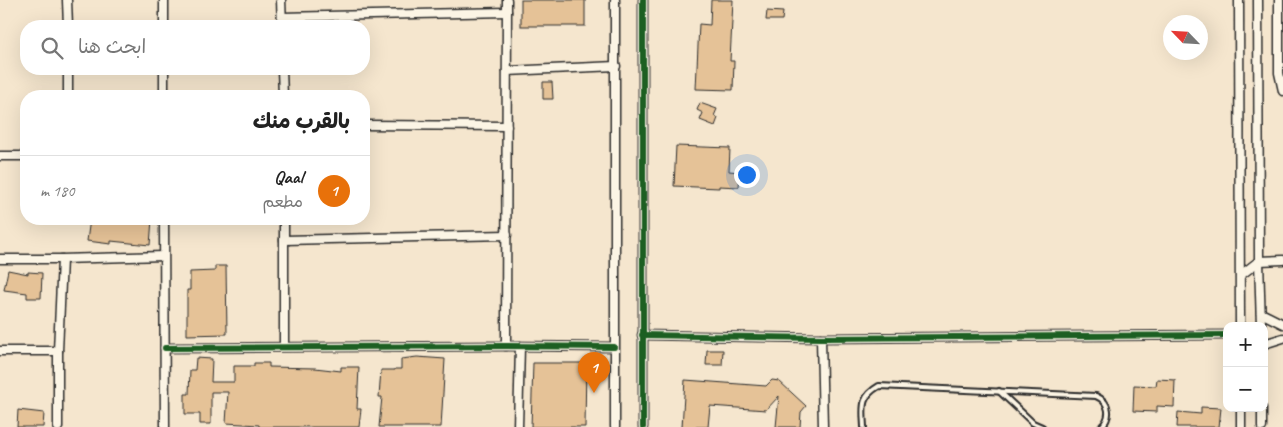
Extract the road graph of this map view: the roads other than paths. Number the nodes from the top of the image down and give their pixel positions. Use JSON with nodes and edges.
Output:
{"nodes":[{"id":1,"x":68,"y":0,"type":"edge"},
{"id":2,"x":164,"y":0,"type":"edge"},
{"id":3,"x":281,"y":0,"type":"edge"},
{"id":4,"x":507,"y":0,"type":"edge"},
{"id":5,"x":614,"y":0,"type":"edge"},
{"id":6,"x":642,"y":0,"type":"edge"},
{"id":7,"x":1239,"y":0,"type":"edge"},
{"id":8,"x":1258,"y":0,"type":"edge"},
{"id":9,"x":1279,"y":0,"type":"edge"},
{"id":10,"x":507,"y":12,"type":"junction"},
{"id":11,"x":282,"y":17,"type":"joint"},
{"id":12,"x":68,"y":20,"type":"edge"},
{"id":13,"x":164,"y":20,"type":"edge"},
{"id":14,"x":616,"y":66,"type":"junction"},
{"id":15,"x":507,"y":71,"type":"junction"},
{"id":16,"x":68,"y":75,"type":"edge"},
{"id":17,"x":164,"y":75,"type":"edge"},
{"id":18,"x":282,"y":75,"type":"edge"},
{"id":19,"x":68,"y":90,"type":"edge"},
{"id":20,"x":164,"y":90,"type":"edge"},
{"id":21,"x":283,"y":90,"type":"edge"},
{"id":22,"x":1283,"y":91,"type":"edge"},
{"id":23,"x":370,"y":125,"type":"edge"},
{"id":24,"x":506,"y":126,"type":"junction"},
{"id":25,"x":0,"y":156,"type":"edge"},
{"id":26,"x":20,"y":156,"type":"edge"},
{"id":27,"x":164,"y":225,"type":"edge"},
{"id":28,"x":284,"y":225,"type":"edge"},
{"id":29,"x":507,"y":235,"type":"junction"},
{"id":30,"x":284,"y":240,"type":"junction"},
{"id":31,"x":163,"y":256,"type":"junction"},
{"id":32,"x":0,"y":259,"type":"edge"},
{"id":33,"x":62,"y":259,"type":"junction"},
{"id":34,"x":1283,"y":260,"type":"edge"},
{"id":35,"x":1259,"y":261,"type":"junction"},
{"id":36,"x":1241,"y":275,"type":"junction"},
{"id":37,"x":1260,"y":313,"type":"junction"},
{"id":38,"x":1240,"y":322,"type":"edge"},
{"id":39,"x":1261,"y":322,"type":"edge"},
{"id":40,"x":1283,"y":324,"type":"edge"},
{"id":41,"x":642,"y":335,"type":"junction"},
{"id":42,"x":1223,"y":335,"type":"edge"},
{"id":43,"x":821,"y":338,"type":"junction"},
{"id":44,"x":1283,"y":338,"type":"edge"},
{"id":45,"x":1268,"y":343,"type":"edge"},
{"id":46,"x":284,"y":346,"type":"junction"},
{"id":47,"x":506,"y":346,"type":"junction"},
{"id":48,"x":520,"y":346,"type":"junction"},
{"id":49,"x":614,"y":347,"type":"junction"},
{"id":50,"x":165,"y":348,"type":"junction"},
{"id":51,"x":0,"y":351,"type":"edge"},
{"id":52,"x":58,"y":351,"type":"junction"},
{"id":53,"x":999,"y":392,"type":"junction"},
{"id":54,"x":1241,"y":412,"type":"edge"},
{"id":55,"x":1262,"y":412,"type":"edge"},
{"id":56,"x":58,"y":427,"type":"edge"},
{"id":57,"x":165,"y":427,"type":"edge"},
{"id":58,"x":518,"y":427,"type":"edge"},
{"id":59,"x":615,"y":427,"type":"edge"},
{"id":60,"x":643,"y":427,"type":"edge"},
{"id":61,"x":823,"y":427,"type":"edge"},
{"id":62,"x":864,"y":427,"type":"edge"},
{"id":63,"x":1042,"y":427,"type":"edge"},
{"id":64,"x":1101,"y":427,"type":"edge"},
{"id":65,"x":1241,"y":427,"type":"edge"},
{"id":66,"x":1262,"y":427,"type":"edge"}],
"edges":[{"from":1,"to":12,"type":"street"},
{"from":2,"to":13,"type":"street"},
{"from":3,"to":11,"type":"street"},
{"from":4,"to":10,"type":"street"},
{"from":5,"to":14,"type":"street"},
{"from":6,"to":41,"type":"street"},
{"from":7,"to":36,"type":"street"},
{"from":8,"to":35,"type":"street"},
{"from":9,"to":22,"type":"street"},
{"from":10,"to":11,"type":"street"},
{"from":10,"to":15,"type":"street"},
{"from":14,"to":15,"type":"street"},
{"from":14,"to":49,"type":"street"},
{"from":15,"to":24,"type":"street"},
{"from":16,"to":19,"type":"street"},
{"from":17,"to":20,"type":"street"},
{"from":18,"to":21,"type":"street"},
{"from":23,"to":24,"type":"street"},
{"from":24,"to":29,"type":"street"},
{"from":25,"to":26,"type":"street"},
{"from":27,"to":31,"type":"street"},
{"from":28,"to":30,"type":"street"},
{"from":29,"to":30,"type":"street"},
{"from":29,"to":47,"type":"street"},
{"from":30,"to":46,"type":"street"},
{"from":31,"to":33,"type":"street"},
{"from":31,"to":50,"type":"street"},
{"from":32,"to":33,"type":"street"},
{"from":33,"to":52,"type":"street"},
{"from":34,"to":35,"type":"street"},
{"from":35,"to":36,"type":"street"},
{"from":35,"to":37,"type":"street"},
{"from":36,"to":38,"type":"street"},
{"from":37,"to":39,"type":"street"},
{"from":37,"to":40,"type":"street"},
{"from":41,"to":43,"type":"street"},
{"from":41,"to":60,"type":"street"},
{"from":42,"to":43,"type":"street"},
{"from":43,"to":61,"type":"street"},
{"from":44,"to":45,"type":"street"},
{"from":46,"to":47,"type":"street"},
{"from":46,"to":50,"type":"street"},
{"from":47,"to":48,"type":"street"},
{"from":48,"to":49,"type":"street"},
{"from":48,"to":58,"type":"street"},
{"from":49,"to":59,"type":"street"},
{"from":50,"to":57,"type":"street"},
{"from":51,"to":52,"type":"street"},
{"from":52,"to":56,"type":"street"},
{"from":53,"to":62,"type":"lane"},
{"from":53,"to":63,"type":"lane"},
{"from":53,"to":64,"type":"lane"},
{"from":54,"to":65,"type":"street"},
{"from":55,"to":66,"type":"street"}]}
